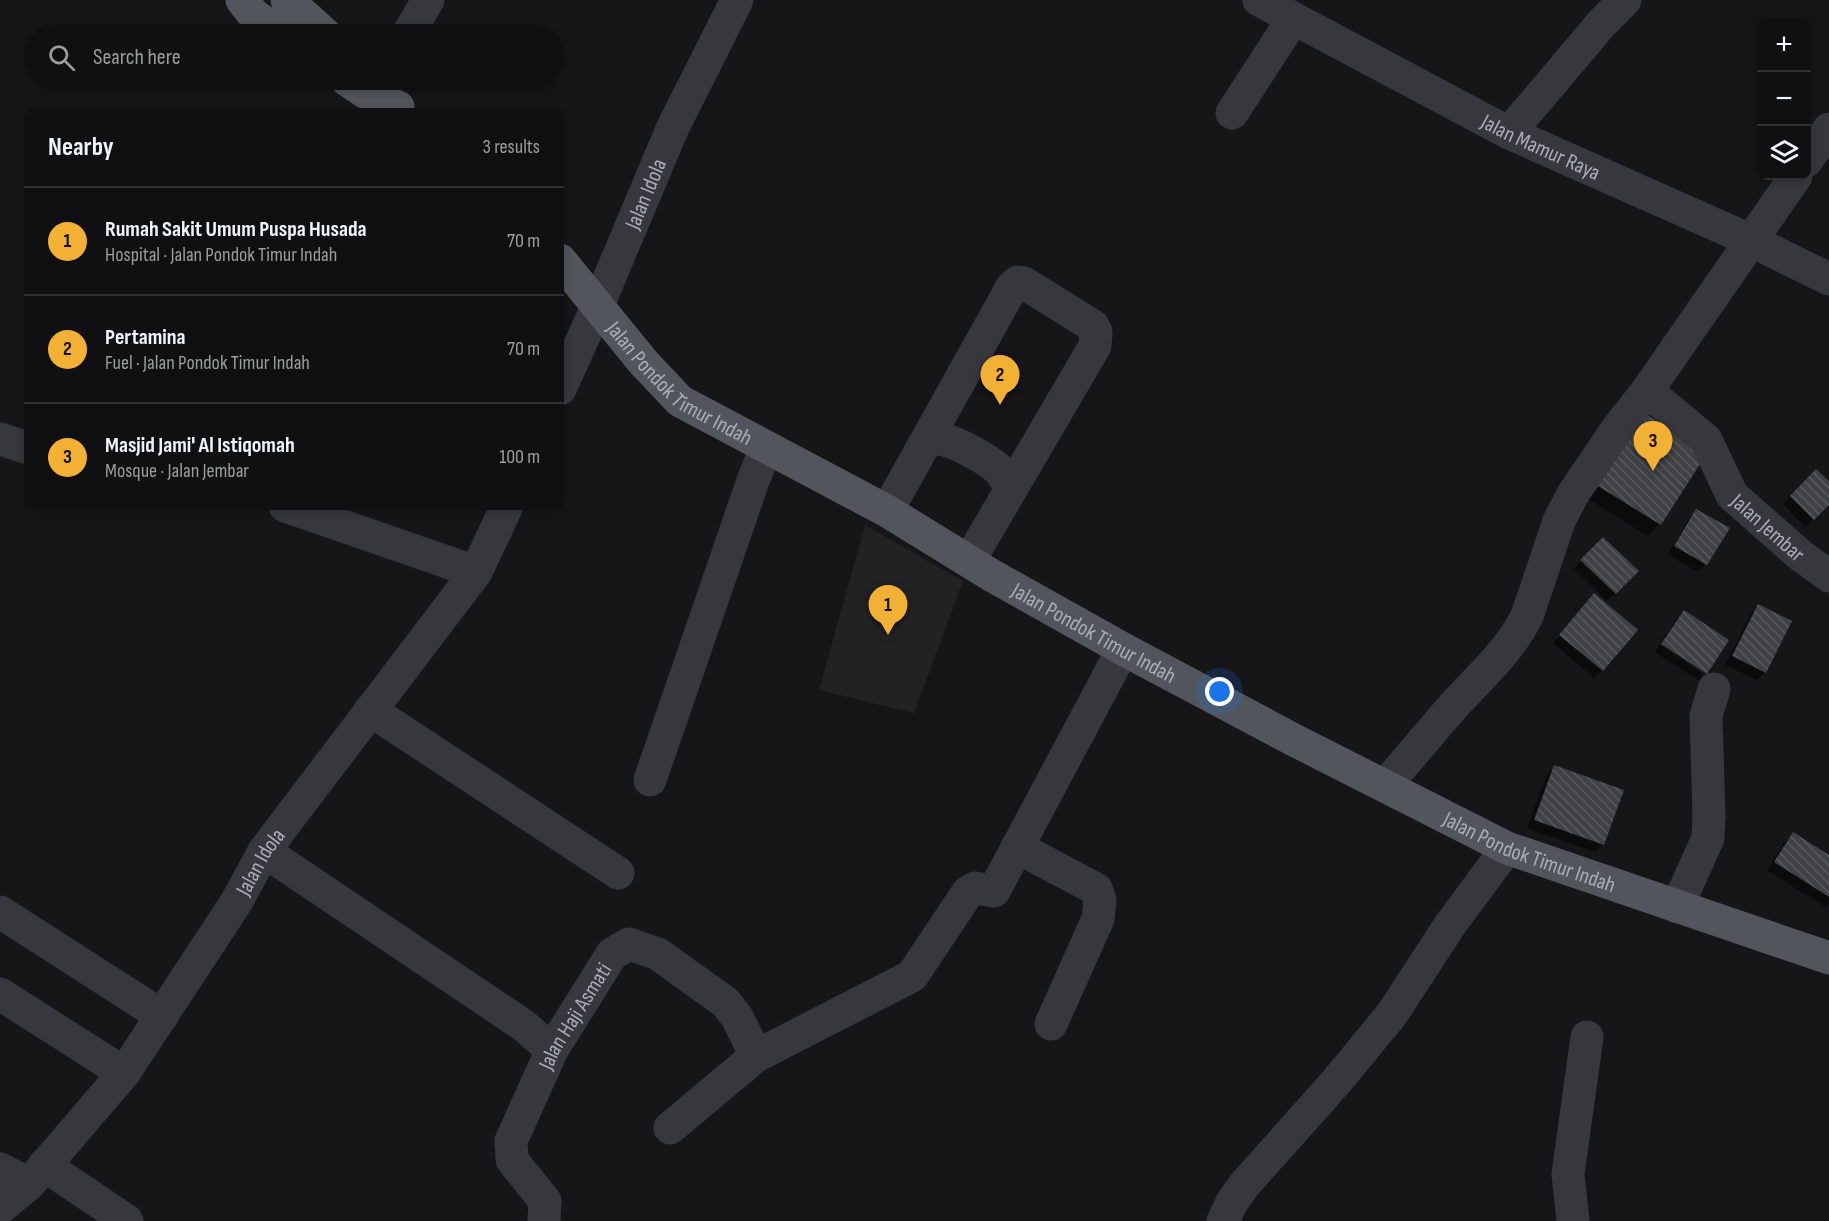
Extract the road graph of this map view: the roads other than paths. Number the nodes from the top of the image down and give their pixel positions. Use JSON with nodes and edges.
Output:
{"nodes":[{"id":1,"x":242,"y":0,"type":"edge"},
{"id":2,"x":287,"y":0,"type":"edge"},
{"id":3,"x":428,"y":0,"type":"edge"},
{"id":4,"x":737,"y":0,"type":"edge"},
{"id":5,"x":1259,"y":0,"type":"edge"},
{"id":6,"x":1625,"y":0,"type":"edge"},
{"id":7,"x":1293,"y":19,"type":"junction"},
{"id":8,"x":266,"y":24,"type":"edge"},
{"id":9,"x":315,"y":24,"type":"edge"},
{"id":10,"x":414,"y":24,"type":"edge"},
{"id":11,"x":1232,"y":113,"type":"dead end"},
{"id":12,"x":1509,"y":133,"type":"junction"},
{"id":13,"x":1793,"y":180,"type":"edge"},
{"id":14,"x":1750,"y":240,"type":"junction"},
{"id":15,"x":564,"y":265,"type":"edge"},
{"id":16,"x":1829,"y":279,"type":"edge"},
{"id":17,"x":598,"y":305,"type":"junction"},
{"id":18,"x":564,"y":380,"type":"edge"},
{"id":19,"x":1647,"y":391,"type":"junction"},
{"id":20,"x":0,"y":439,"type":"edge"},
{"id":21,"x":924,"y":444,"type":"junction"},
{"id":22,"x":24,"y":447,"type":"edge"},
{"id":23,"x":766,"y":448,"type":"junction"},
{"id":24,"x":1010,"y":491,"type":"junction"},
{"id":25,"x":297,"y":510,"type":"edge"},
{"id":26,"x":505,"y":510,"type":"edge"},
{"id":27,"x":887,"y":512,"type":"junction"},
{"id":28,"x":969,"y":561,"type":"junction"},
{"id":29,"x":476,"y":572,"type":"junction"},
{"id":30,"x":1829,"y":576,"type":"edge"},
{"id":31,"x":1123,"y":649,"type":"junction"},
{"id":32,"x":1714,"y":688,"type":"dead end"},
{"id":33,"x":370,"y":710,"type":"junction"},
{"id":34,"x":650,"y":780,"type":"dead end"},
{"id":35,"x":1385,"y":786,"type":"junction"},
{"id":36,"x":1017,"y":847,"type":"junction"},
{"id":37,"x":1507,"y":848,"type":"junction"},
{"id":38,"x":264,"y":850,"type":"junction"},
{"id":39,"x":618,"y":873,"type":"dead end"},
{"id":40,"x":1677,"y":907,"type":"junction"},
{"id":41,"x":0,"y":912,"type":"edge"},
{"id":42,"x":1829,"y":958,"type":"edge"},
{"id":43,"x":0,"y":994,"type":"edge"},
{"id":44,"x":162,"y":1016,"type":"junction"},
{"id":45,"x":1051,"y":1024,"type":"dead end"},
{"id":46,"x":1587,"y":1037,"type":"dead end"},
{"id":47,"x":552,"y":1050,"type":"junction"},
{"id":48,"x":756,"y":1056,"type":"junction"},
{"id":49,"x":124,"y":1073,"type":"junction"},
{"id":50,"x":670,"y":1128,"type":"dead end"},
{"id":51,"x":0,"y":1169,"type":"edge"},
{"id":52,"x":37,"y":1175,"type":"junction"},
{"id":53,"x":0,"y":1208,"type":"edge"},
{"id":54,"x":127,"y":1221,"type":"edge"},
{"id":55,"x":544,"y":1221,"type":"edge"},
{"id":56,"x":1223,"y":1221,"type":"edge"},
{"id":57,"x":1573,"y":1221,"type":"edge"}],
"edges":[{"from":1,"to":8,"type":"main road"},
{"from":2,"to":9,"type":"main road"},
{"from":3,"to":10,"type":"street"},
{"from":4,"to":17,"type":"street","name":"Jalan Idola"},
{"from":5,"to":7,"type":"street","name":"Jalan Mamur Raya"},
{"from":6,"to":12,"type":"street"},
{"from":7,"to":11,"type":"street"},
{"from":7,"to":12,"type":"street","name":"Jalan Mamur Raya"},
{"from":12,"to":14,"type":"street","name":"Jalan Mamur Raya"},
{"from":13,"to":14,"type":"street"},
{"from":14,"to":16,"type":"street","name":"Jalan Mamur Raya"},
{"from":14,"to":19,"type":"street"},
{"from":15,"to":17,"type":"main road","name":"Jalan Pondok Timur Indah"},
{"from":17,"to":18,"type":"street","name":"Jalan Idola"},
{"from":17,"to":23,"type":"main road","name":"Jalan Pondok Timur Indah"},
{"from":19,"to":30,"type":"street","name":"Jalan Jembar"},
{"from":19,"to":35,"type":"street"},
{"from":20,"to":22,"type":"street"},
{"from":21,"to":24,"type":"street"},
{"from":21,"to":24,"type":"street"},
{"from":21,"to":27,"type":"street"},
{"from":23,"to":27,"type":"main road","name":"Jalan Pondok Timur Indah"},
{"from":23,"to":34,"type":"street"},
{"from":24,"to":28,"type":"street"},
{"from":25,"to":29,"type":"street"},
{"from":26,"to":29,"type":"street","name":"Jalan Idola"},
{"from":27,"to":28,"type":"main road","name":"Jalan Pondok Timur Indah"},
{"from":28,"to":31,"type":"main road","name":"Jalan Pondok Timur Indah"},
{"from":29,"to":33,"type":"street","name":"Jalan Idola"},
{"from":31,"to":35,"type":"main road","name":"Jalan Pondok Timur Indah"},
{"from":31,"to":36,"type":"street"},
{"from":32,"to":40,"type":"street"},
{"from":33,"to":38,"type":"street","name":"Jalan Idola"},
{"from":33,"to":39,"type":"street"},
{"from":35,"to":37,"type":"main road","name":"Jalan Pondok Timur Indah"},
{"from":36,"to":45,"type":"street"},
{"from":36,"to":48,"type":"street"},
{"from":37,"to":40,"type":"main road","name":"Jalan Pondok Timur Indah"},
{"from":37,"to":56,"type":"street"},
{"from":38,"to":44,"type":"street","name":"Jalan Idola"},
{"from":38,"to":47,"type":"street"},
{"from":40,"to":42,"type":"main road","name":"Jalan Pondok Timur Indah"},
{"from":41,"to":44,"type":"street"},
{"from":43,"to":49,"type":"street"},
{"from":44,"to":49,"type":"street","name":"Jalan Idola"},
{"from":46,"to":57,"type":"street"},
{"from":47,"to":48,"type":"street","name":"Jalan Haji Asmati"},
{"from":47,"to":55,"type":"street","name":"Jalan Haji Asmati"},
{"from":48,"to":50,"type":"street"},
{"from":49,"to":52,"type":"street","name":"Jalan Idola"},
{"from":51,"to":52,"type":"street"},
{"from":52,"to":53,"type":"street","name":"Jalan Idola"},
{"from":52,"to":54,"type":"street"}]}
